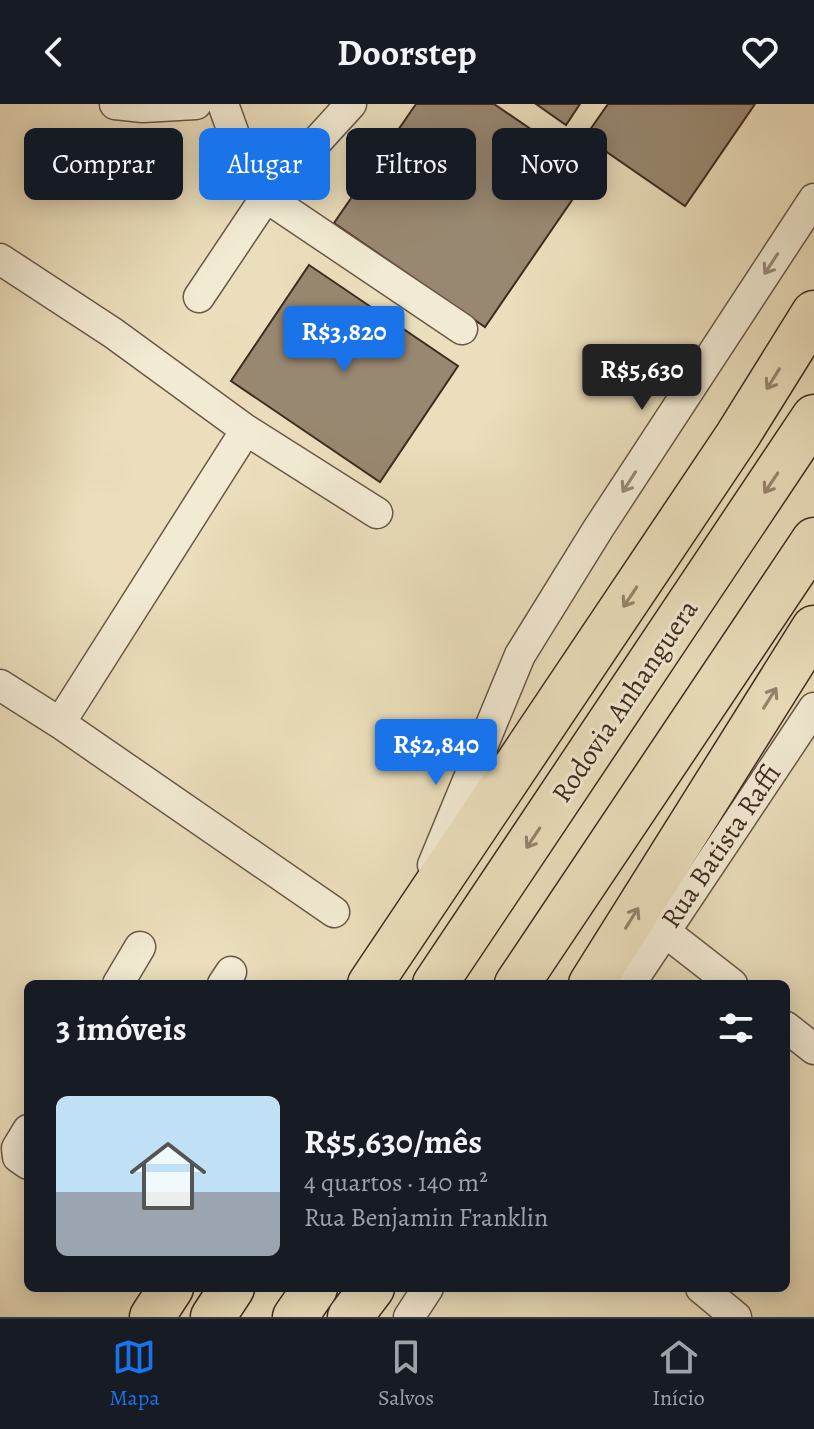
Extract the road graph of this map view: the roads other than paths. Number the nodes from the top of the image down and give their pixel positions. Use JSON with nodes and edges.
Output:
{"nodes":[{"id":1,"x":115,"y":104,"type":"edge"},
{"id":2,"x":196,"y":104,"type":"edge"},
{"id":3,"x":223,"y":104,"type":"edge"},
{"id":4,"x":351,"y":104,"type":"edge"},
{"id":5,"x":232,"y":128,"type":"edge"},
{"id":6,"x":329,"y":128,"type":"edge"},
{"id":7,"x":814,"y":199,"type":"edge"},
{"id":8,"x":264,"y":200,"type":"edge"},
{"id":9,"x":270,"y":200,"type":"edge"},
{"id":10,"x":0,"y":259,"type":"edge"},
{"id":11,"x":199,"y":297,"type":"dead end"},
{"id":12,"x":814,"y":313,"type":"edge"},
{"id":13,"x":462,"y":329,"type":"dead end"},
{"id":14,"x":814,"y":417,"type":"edge"},
{"id":15,"x":246,"y":430,"type":"junction"},
{"id":16,"x":377,"y":513,"type":"dead end"},
{"id":17,"x":812,"y":543,"type":"edge"},
{"id":18,"x":814,"y":628,"type":"edge"},
{"id":19,"x":0,"y":685,"type":"edge"},
{"id":20,"x":814,"y":708,"type":"edge"},
{"id":21,"x":60,"y":723,"type":"junction"},
{"id":22,"x":334,"y":912,"type":"dead end"},
{"id":23,"x":664,"y":931,"type":"junction"},
{"id":24,"x":400,"y":941,"type":"junction"},
{"id":25,"x":140,"y":947,"type":"dead end"},
{"id":26,"x":120,"y":980,"type":"edge"},
{"id":27,"x":373,"y":980,"type":"edge"},
{"id":28,"x":438,"y":980,"type":"edge"},
{"id":29,"x":520,"y":980,"type":"edge"},
{"id":30,"x":551,"y":980,"type":"edge"},
{"id":31,"x":594,"y":980,"type":"edge"},
{"id":32,"x":633,"y":980,"type":"edge"},
{"id":33,"x":727,"y":980,"type":"edge"},
{"id":34,"x":790,"y":1030,"type":"edge"},
{"id":35,"x":814,"y":1049,"type":"edge"},
{"id":36,"x":147,"y":1292,"type":"edge"},
{"id":37,"x":168,"y":1292,"type":"edge"},
{"id":38,"x":229,"y":1292,"type":"edge"},
{"id":39,"x":312,"y":1292,"type":"edge"},
{"id":40,"x":361,"y":1292,"type":"edge"},
{"id":41,"x":369,"y":1292,"type":"edge"},
{"id":42,"x":425,"y":1292,"type":"edge"},
{"id":43,"x":706,"y":1292,"type":"edge"},
{"id":44,"x":131,"y":1317,"type":"edge"},
{"id":45,"x":152,"y":1317,"type":"edge"},
{"id":46,"x":213,"y":1317,"type":"edge"},
{"id":47,"x":295,"y":1317,"type":"edge"},
{"id":48,"x":347,"y":1317,"type":"edge"},
{"id":49,"x":409,"y":1317,"type":"edge"},
{"id":50,"x":736,"y":1317,"type":"edge"}],
"edges":[{"from":1,"to":2,"type":"street"},
{"from":3,"to":5,"type":"street"},
{"from":4,"to":6,"type":"street"},
{"from":7,"to":24,"type":"street","one_way":true},
{"from":8,"to":11,"type":"street"},
{"from":9,"to":13,"type":"street"},
{"from":10,"to":15,"type":"street"},
{"from":12,"to":24,"type":"highway","one_way":true},
{"from":14,"to":28,"type":"highway","name":"Rodovia Anhanguera","one_way":true},
{"from":15,"to":16,"type":"street"},
{"from":15,"to":21,"type":"street"},
{"from":17,"to":29,"type":"highway"},
{"from":17,"to":30,"type":"highway"},
{"from":31,"to":18,"type":"highway","one_way":true},
{"from":19,"to":21,"type":"street"},
{"from":20,"to":23,"type":"street","name":"Rua Batista Raffi"},
{"from":21,"to":22,"type":"street"},
{"from":23,"to":32,"type":"street","name":"Rua Batista Raffi"},
{"from":23,"to":33,"type":"street"},
{"from":24,"to":27,"type":"highway"},
{"from":25,"to":26,"type":"street"},
{"from":34,"to":35,"type":"street"},
{"from":36,"to":44,"type":"street"},
{"from":37,"to":45,"type":"highway"},
{"from":38,"to":46,"type":"highway"},
{"from":39,"to":47,"type":"highway"},
{"from":40,"to":48,"type":"highway"},
{"from":41,"to":48,"type":"highway"},
{"from":42,"to":49,"type":"street"},
{"from":43,"to":50,"type":"street"}]}
